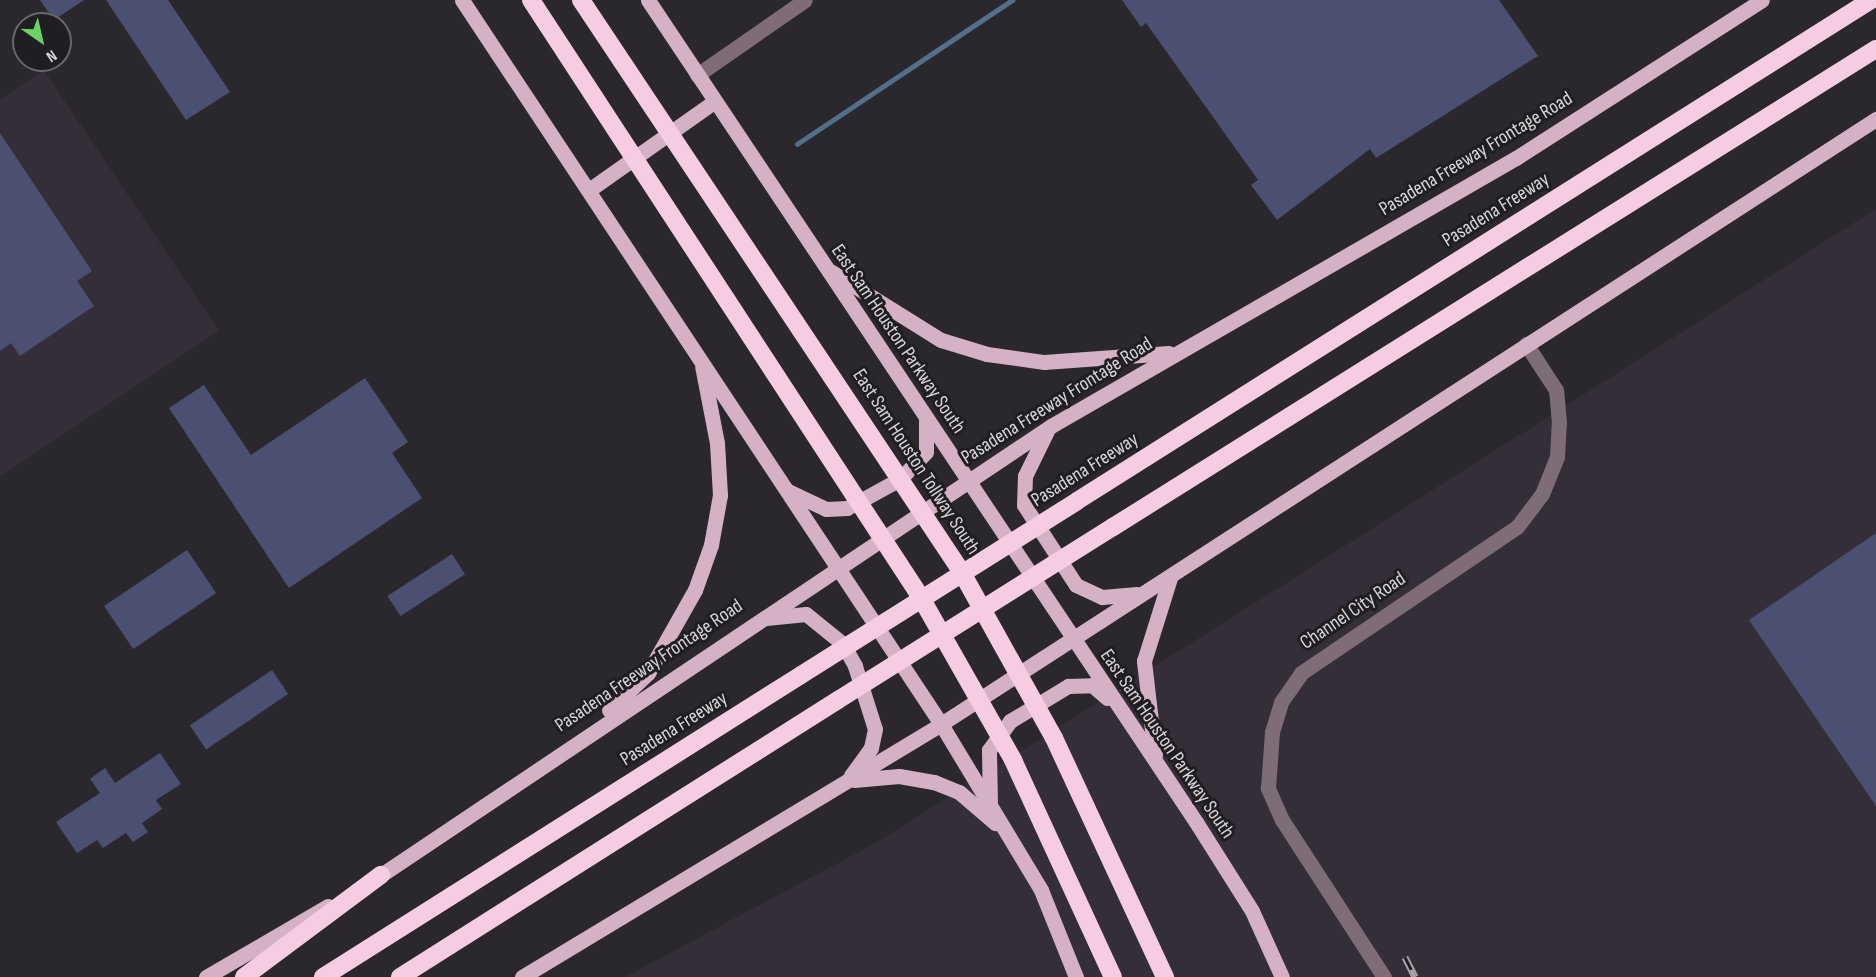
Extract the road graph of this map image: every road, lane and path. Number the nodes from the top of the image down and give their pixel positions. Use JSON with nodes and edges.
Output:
{"nodes":[{"id":1,"x":462,"y":0,"type":"edge"},
{"id":2,"x":531,"y":0,"type":"edge"},
{"id":3,"x":581,"y":0,"type":"edge"},
{"id":4,"x":648,"y":0,"type":"edge"},
{"id":5,"x":805,"y":0,"type":"edge"},
{"id":6,"x":1762,"y":0,"type":"edge"},
{"id":7,"x":1871,"y":0,"type":"edge"},
{"id":8,"x":1876,"y":49,"type":"edge"},
{"id":9,"x":697,"y":75,"type":"junction"},
{"id":10,"x":715,"y":101,"type":"junction"},
{"id":11,"x":1876,"y":119,"type":"edge"},
{"id":12,"x":589,"y":190,"type":"junction"},
{"id":13,"x":826,"y":269,"type":"junction"},
{"id":14,"x":1526,"y":344,"type":"junction"},
{"id":15,"x":1175,"y":352,"type":"junction"},
{"id":16,"x":700,"y":357,"type":"junction"},
{"id":17,"x":926,"y":419,"type":"junction"},
{"id":18,"x":1051,"y":426,"type":"junction"},
{"id":19,"x":968,"y":481,"type":"junction"},
{"id":20,"x":788,"y":491,"type":"junction"},
{"id":21,"x":837,"y":568,"type":"junction"},
{"id":22,"x":1170,"y":578,"type":"junction"},
{"id":23,"x":1144,"y":593,"type":"junction"},
{"id":24,"x":749,"y":624,"type":"junction"},
{"id":25,"x":1072,"y":639,"type":"junction"},
{"id":26,"x":1120,"y":710,"type":"junction"},
{"id":27,"x":942,"y":724,"type":"junction"},
{"id":28,"x":579,"y":738,"type":"junction"},
{"id":29,"x":1156,"y":761,"type":"junction"},
{"id":30,"x":848,"y":781,"type":"junction"},
{"id":31,"x":990,"y":805,"type":"junction"},
{"id":32,"x":1006,"y":831,"type":"junction"},
{"id":33,"x":381,"y":875,"type":"junction"},
{"id":34,"x":554,"y":883,"type":"junction"},
{"id":35,"x":206,"y":977,"type":"edge"},
{"id":36,"x":244,"y":977,"type":"edge"},
{"id":37,"x":322,"y":977,"type":"edge"},
{"id":38,"x":400,"y":977,"type":"edge"},
{"id":39,"x":416,"y":977,"type":"edge"},
{"id":40,"x":522,"y":977,"type":"edge"},
{"id":41,"x":1076,"y":977,"type":"edge"},
{"id":42,"x":1113,"y":977,"type":"edge"},
{"id":43,"x":1165,"y":977,"type":"edge"},
{"id":44,"x":1282,"y":977,"type":"edge"},
{"id":45,"x":1384,"y":977,"type":"edge"}],
"edges":[{"from":1,"to":12,"type":"main road"},
{"from":2,"to":42,"type":"highway","bridge":true},
{"from":3,"to":43,"type":"highway","name":"East Sam Houston Tollway South","bridge":true},
{"from":4,"to":9,"type":"main road","name":"East Sam Houston Parkway South"},
{"from":5,"to":9,"type":"street"},
{"from":6,"to":15,"type":"main road","name":"Pasadena Freeway Frontage Road"},
{"from":7,"to":37,"type":"highway","name":"Pasadena Freeway","bridge":true},
{"from":8,"to":34,"type":"highway","bridge":true},
{"from":9,"to":10,"type":"main road","name":"East Sam Houston Parkway South"},
{"from":10,"to":12,"type":"main road"},
{"from":10,"to":13,"type":"main road","name":"East Sam Houston Parkway South"},
{"from":11,"to":14,"type":"main road"},
{"from":12,"to":16,"type":"main road"},
{"from":13,"to":15,"type":"main road"},
{"from":13,"to":17,"type":"main road","name":"East Sam Houston Parkway South"},
{"from":14,"to":22,"type":"main road"},
{"from":14,"to":45,"type":"street","name":"Channel City Road"},
{"from":15,"to":18,"type":"main road","name":"Pasadena Freeway Frontage Road"},
{"from":16,"to":20,"type":"main road"},
{"from":16,"to":28,"type":"main road"},
{"from":17,"to":19,"type":"main road","name":"East Sam Houston Parkway South"},
{"from":17,"to":20,"type":"main road"},
{"from":18,"to":19,"type":"main road","name":"Pasadena Freeway Frontage Road"},
{"from":18,"to":23,"type":"main road"},
{"from":19,"to":21,"type":"main road","name":"Pasadena Freeway Frontage Road"},
{"from":19,"to":25,"type":"main road","name":"East Sam Houston Parkway South"},
{"from":20,"to":21,"type":"main road"},
{"from":21,"to":24,"type":"main road","name":"Pasadena Freeway Frontage Road"},
{"from":21,"to":27,"type":"main road"},
{"from":22,"to":23,"type":"main road"},
{"from":22,"to":29,"type":"main road"},
{"from":23,"to":25,"type":"main road"},
{"from":24,"to":28,"type":"main road","name":"Pasadena Freeway Frontage Road"},
{"from":24,"to":30,"type":"main road"},
{"from":25,"to":26,"type":"main road","name":"East Sam Houston Parkway South"},
{"from":25,"to":27,"type":"main road"},
{"from":26,"to":29,"type":"main road","name":"East Sam Houston Parkway South"},
{"from":26,"to":31,"type":"main road"},
{"from":27,"to":30,"type":"main road"},
{"from":27,"to":31,"type":"main road"},
{"from":28,"to":33,"type":"main road","name":"Pasadena Freeway Frontage Road"},
{"from":29,"to":44,"type":"main road","name":"East Sam Houston Parkway South"},
{"from":30,"to":32,"type":"main road"},
{"from":30,"to":40,"type":"main road"},
{"from":31,"to":32,"type":"main road"},
{"from":32,"to":41,"type":"main road"},
{"from":33,"to":35,"type":"main road","name":"Pasadena Freeway Frontage Road"},
{"from":33,"to":36,"type":"highway"},
{"from":34,"to":38,"type":"highway"},
{"from":34,"to":39,"type":"highway"}]}
